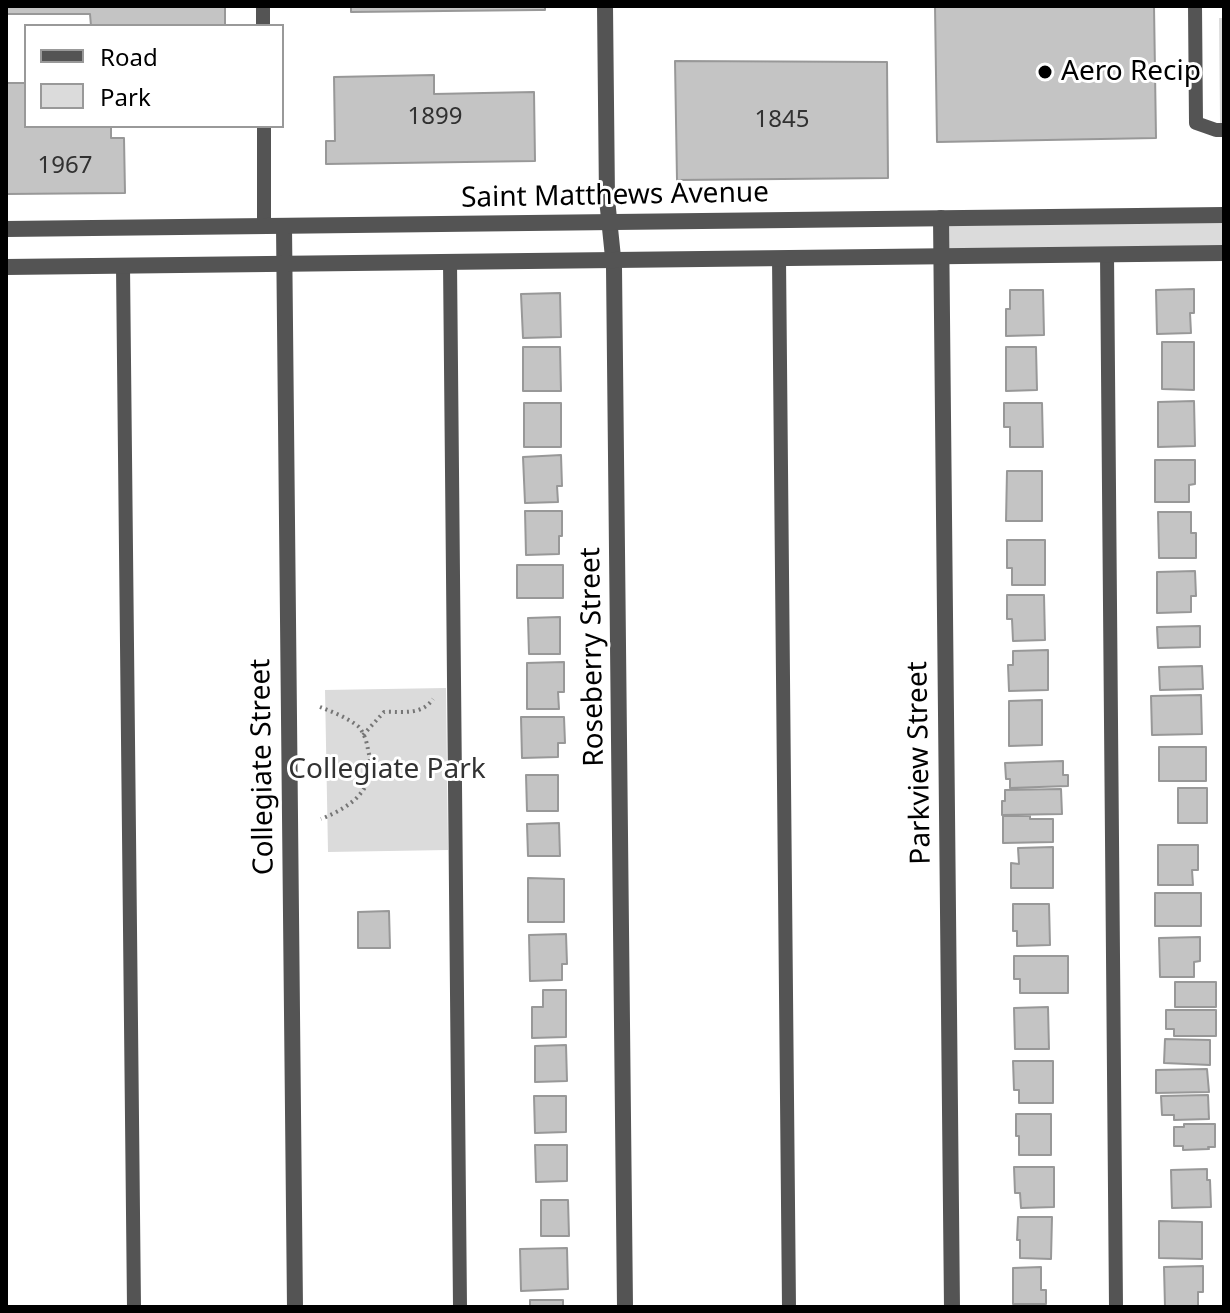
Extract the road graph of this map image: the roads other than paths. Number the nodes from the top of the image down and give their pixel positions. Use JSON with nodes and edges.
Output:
{"nodes":[{"id":1,"x":605,"y":6,"type":"edge"},
{"id":2,"x":1195,"y":6,"type":"edge"},
{"id":3,"x":264,"y":128,"type":"edge"},
{"id":4,"x":1224,"y":130,"type":"edge"},
{"id":5,"x":1224,"y":215,"type":"edge"},
{"id":6,"x":941,"y":218,"type":"junction"},
{"id":7,"x":609,"y":222,"type":"junction"},
{"id":8,"x":264,"y":226,"type":"junction"},
{"id":9,"x":284,"y":226,"type":"junction"},
{"id":10,"x":6,"y":229,"type":"edge"},
{"id":11,"x":1224,"y":253,"type":"edge"},
{"id":12,"x":1107,"y":254,"type":"junction"},
{"id":13,"x":941,"y":256,"type":"junction"},
{"id":14,"x":779,"y":258,"type":"junction"},
{"id":15,"x":614,"y":260,"type":"junction"},
{"id":16,"x":450,"y":262,"type":"junction"},
{"id":17,"x":284,"y":264,"type":"junction"},
{"id":18,"x":123,"y":266,"type":"junction"},
{"id":19,"x":6,"y":267,"type":"edge"},
{"id":20,"x":134,"y":1307,"type":"edge"},
{"id":21,"x":295,"y":1307,"type":"edge"},
{"id":22,"x":460,"y":1307,"type":"edge"},
{"id":23,"x":625,"y":1307,"type":"edge"},
{"id":24,"x":789,"y":1307,"type":"edge"},
{"id":25,"x":952,"y":1307,"type":"edge"},
{"id":26,"x":1116,"y":1307,"type":"edge"}],
"edges":[{"from":1,"to":7,"type":"street","name":"Roseberry Street"},
{"from":2,"to":4,"type":"lane"},
{"from":3,"to":8,"type":"lane"},
{"from":5,"to":6,"type":"street","name":"Saint Matthews Avenue"},
{"from":6,"to":7,"type":"street","name":"Saint Matthews Avenue"},
{"from":6,"to":13,"type":"street","name":"Parkview Street"},
{"from":7,"to":9,"type":"street","name":"Saint Matthews Avenue"},
{"from":7,"to":15,"type":"street","name":"Roseberry Street"},
{"from":8,"to":9,"type":"street","name":"Saint Matthews Avenue"},
{"from":8,"to":10,"type":"street","name":"Saint Matthews Avenue"},
{"from":9,"to":17,"type":"street","name":"Collegiate Street"},
{"from":11,"to":12,"type":"street"},
{"from":12,"to":13,"type":"street"},
{"from":12,"to":26,"type":"lane"},
{"from":13,"to":14,"type":"street"},
{"from":13,"to":25,"type":"street","name":"Parkview Street"},
{"from":14,"to":15,"type":"street"},
{"from":14,"to":24,"type":"lane"},
{"from":15,"to":16,"type":"street"},
{"from":15,"to":23,"type":"street","name":"Roseberry Street"},
{"from":16,"to":17,"type":"street"},
{"from":16,"to":22,"type":"lane"},
{"from":17,"to":18,"type":"street"},
{"from":17,"to":21,"type":"street","name":"Collegiate Street"},
{"from":18,"to":19,"type":"street"},
{"from":18,"to":20,"type":"lane"}]}
